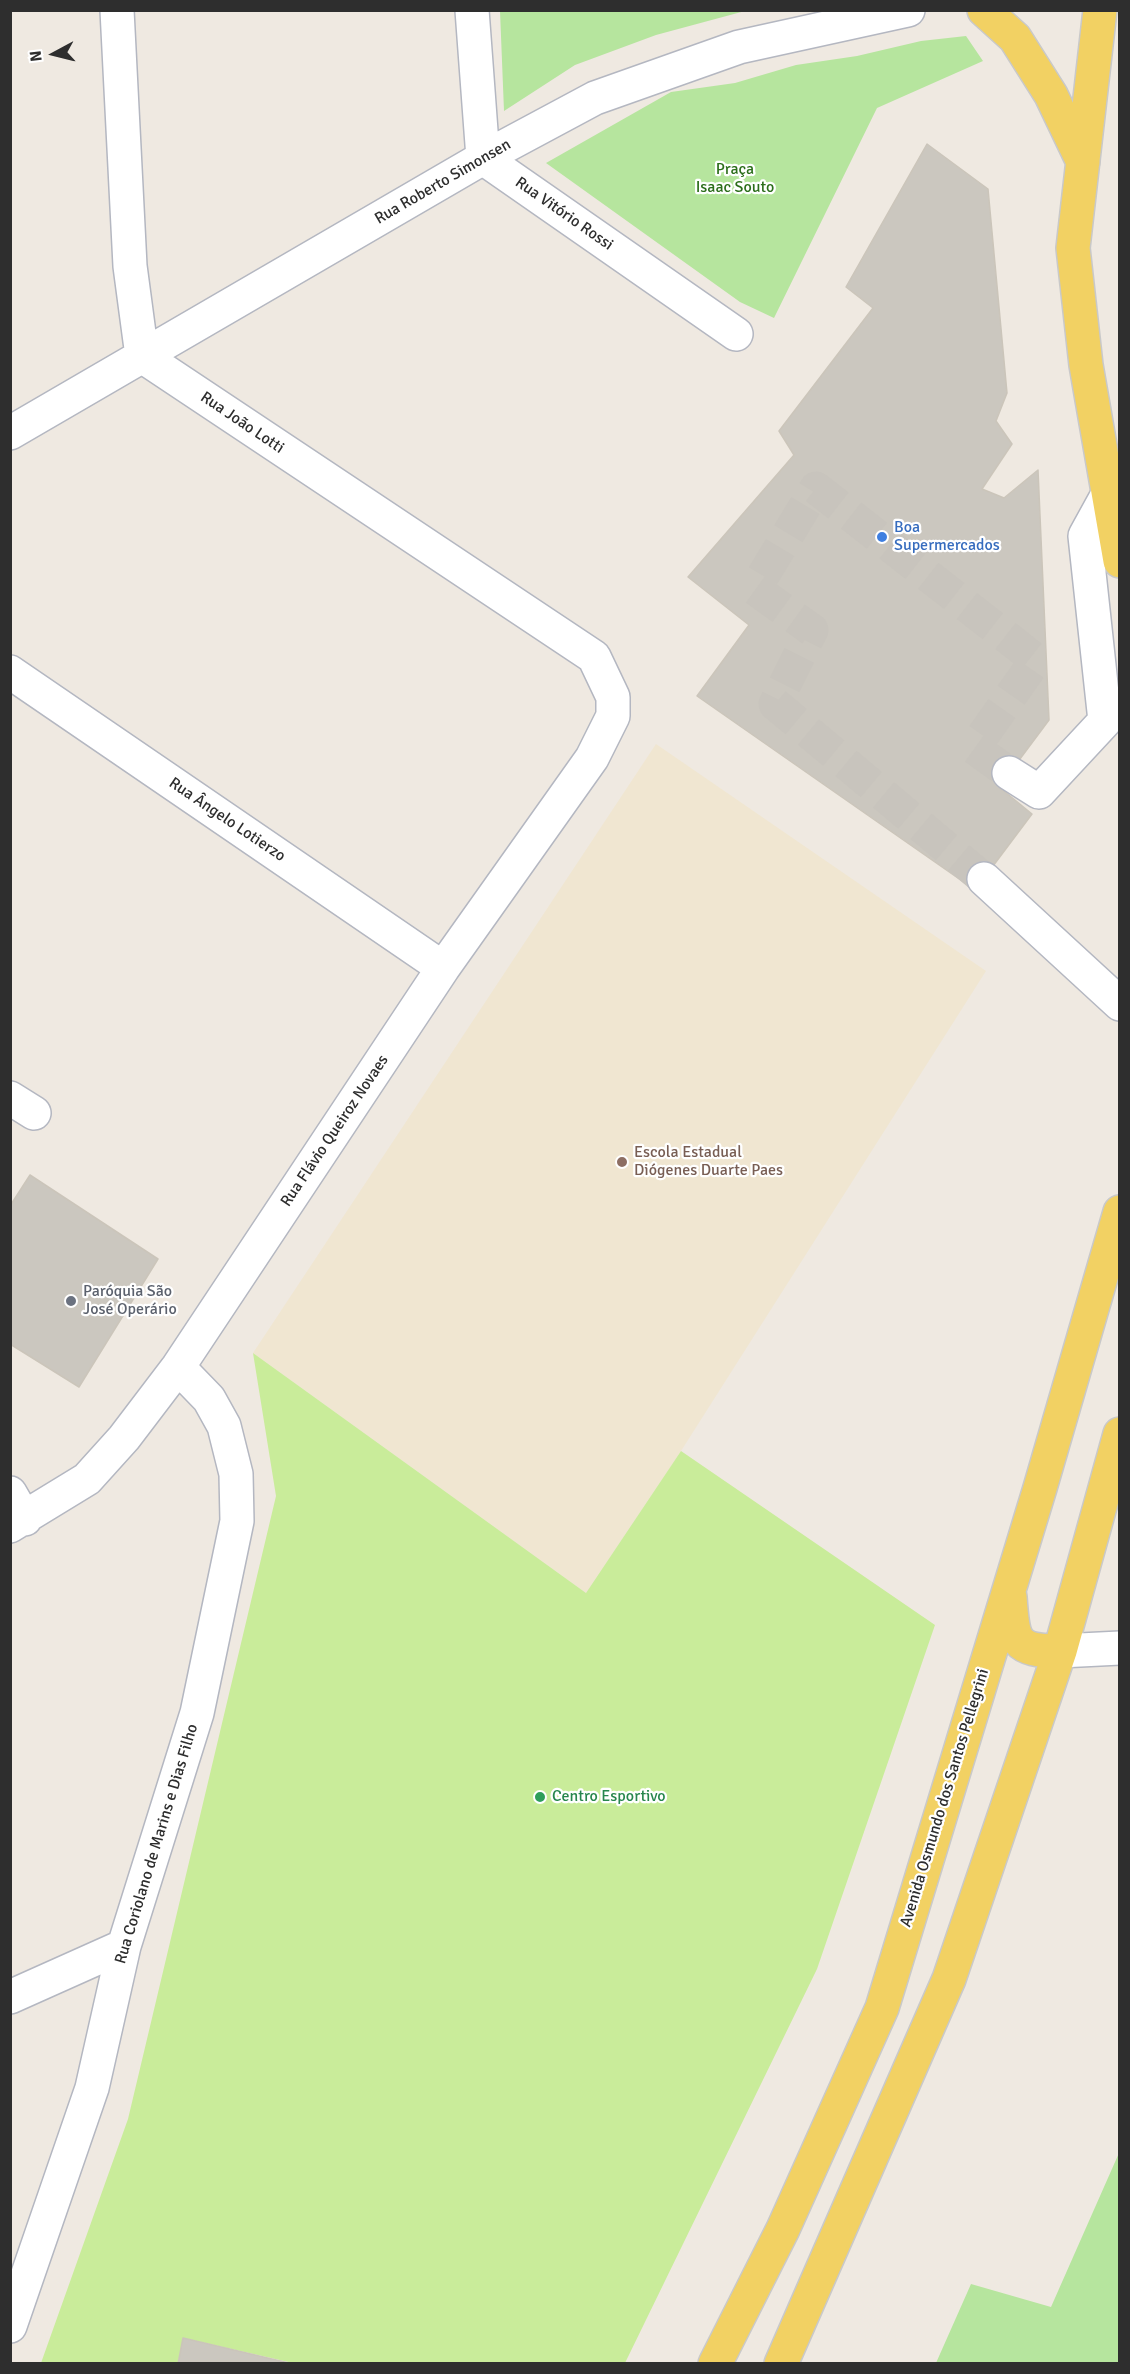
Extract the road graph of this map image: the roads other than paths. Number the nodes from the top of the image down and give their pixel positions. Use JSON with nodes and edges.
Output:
{"nodes":[{"id":1,"x":117,"y":10,"type":"edge"},
{"id":2,"x":472,"y":10,"type":"edge"},
{"id":3,"x":908,"y":10,"type":"edge"},
{"id":4,"x":984,"y":10,"type":"edge"},
{"id":5,"x":1100,"y":10,"type":"edge"},
{"id":6,"x":483,"y":158,"type":"junction"},
{"id":7,"x":1083,"y":162,"type":"junction"},
{"id":8,"x":736,"y":334,"type":"dead end"},
{"id":9,"x":142,"y":356,"type":"junction"},
{"id":10,"x":10,"y":433,"type":"edge"},
{"id":11,"x":1107,"y":496,"type":"junction"},
{"id":12,"x":1119,"y":561,"type":"edge"},
{"id":13,"x":10,"y":672,"type":"edge"},
{"id":14,"x":614,"y":697,"type":"joint"},
{"id":15,"x":1010,"y":773,"type":"tunnel mouth"},
{"id":16,"x":984,"y":879,"type":"tunnel mouth"},
{"id":17,"x":443,"y":968,"type":"junction"},
{"id":18,"x":1119,"y":1004,"type":"edge"},
{"id":19,"x":1119,"y":1212,"type":"edge"},
{"id":20,"x":178,"y":1367,"type":"junction"},
{"id":21,"x":1119,"y":1434,"type":"edge"},
{"id":22,"x":15,"y":1513,"type":"edge"},
{"id":23,"x":1009,"y":1586,"type":"junction"},
{"id":24,"x":1119,"y":1648,"type":"edge"},
{"id":25,"x":1060,"y":1652,"type":"junction"},
{"id":26,"x":124,"y":1946,"type":"junction"},
{"id":27,"x":10,"y":1997,"type":"edge"},
{"id":28,"x":10,"y":2326,"type":"edge"},
{"id":29,"x":720,"y":2362,"type":"edge"},
{"id":30,"x":781,"y":2364,"type":"edge"}],
"edges":[{"from":1,"to":9,"type":"street"},
{"from":2,"to":6,"type":"street"},
{"from":3,"to":6,"type":"street","name":"Rua Roberto Simonsen"},
{"from":4,"to":7,"type":"main road"},
{"from":5,"to":7,"type":"main road"},
{"from":6,"to":8,"type":"street","name":"Rua Vitório Rossi"},
{"from":6,"to":9,"type":"street","name":"Rua Roberto Simonsen"},
{"from":7,"to":11,"type":"main road"},
{"from":9,"to":10,"type":"street","name":"Rua Roberto Simonsen"},
{"from":9,"to":14,"type":"street","name":"Rua João Lotti"},
{"from":11,"to":12,"type":"main road"},
{"from":11,"to":15,"type":"street"},
{"from":13,"to":17,"type":"street","name":"Rua Ângelo Lotierzo"},
{"from":14,"to":17,"type":"street","name":"Rua Flávio Queiroz Novaes"},
{"from":16,"to":18,"type":"street"},
{"from":17,"to":20,"type":"street","name":"Rua Flávio Queiroz Novaes"},
{"from":19,"to":23,"type":"main road","name":"Avenida Osmundo dos Santos Pellegrini"},
{"from":20,"to":22,"type":"street","name":"Rua Flávio Queiroz Novaes"},
{"from":20,"to":26,"type":"street","name":"Rua Coriolano de Marins e Dias Filho"},
{"from":21,"to":25,"type":"main road"},
{"from":23,"to":25,"type":"main road"},
{"from":23,"to":29,"type":"main road","name":"Avenida Osmundo dos Santos Pellegrini"},
{"from":24,"to":25,"type":"street"},
{"from":25,"to":30,"type":"main road"},
{"from":26,"to":27,"type":"street"},
{"from":26,"to":28,"type":"street","name":"Rua Coriolano de Marins e Dias Filho"}]}
